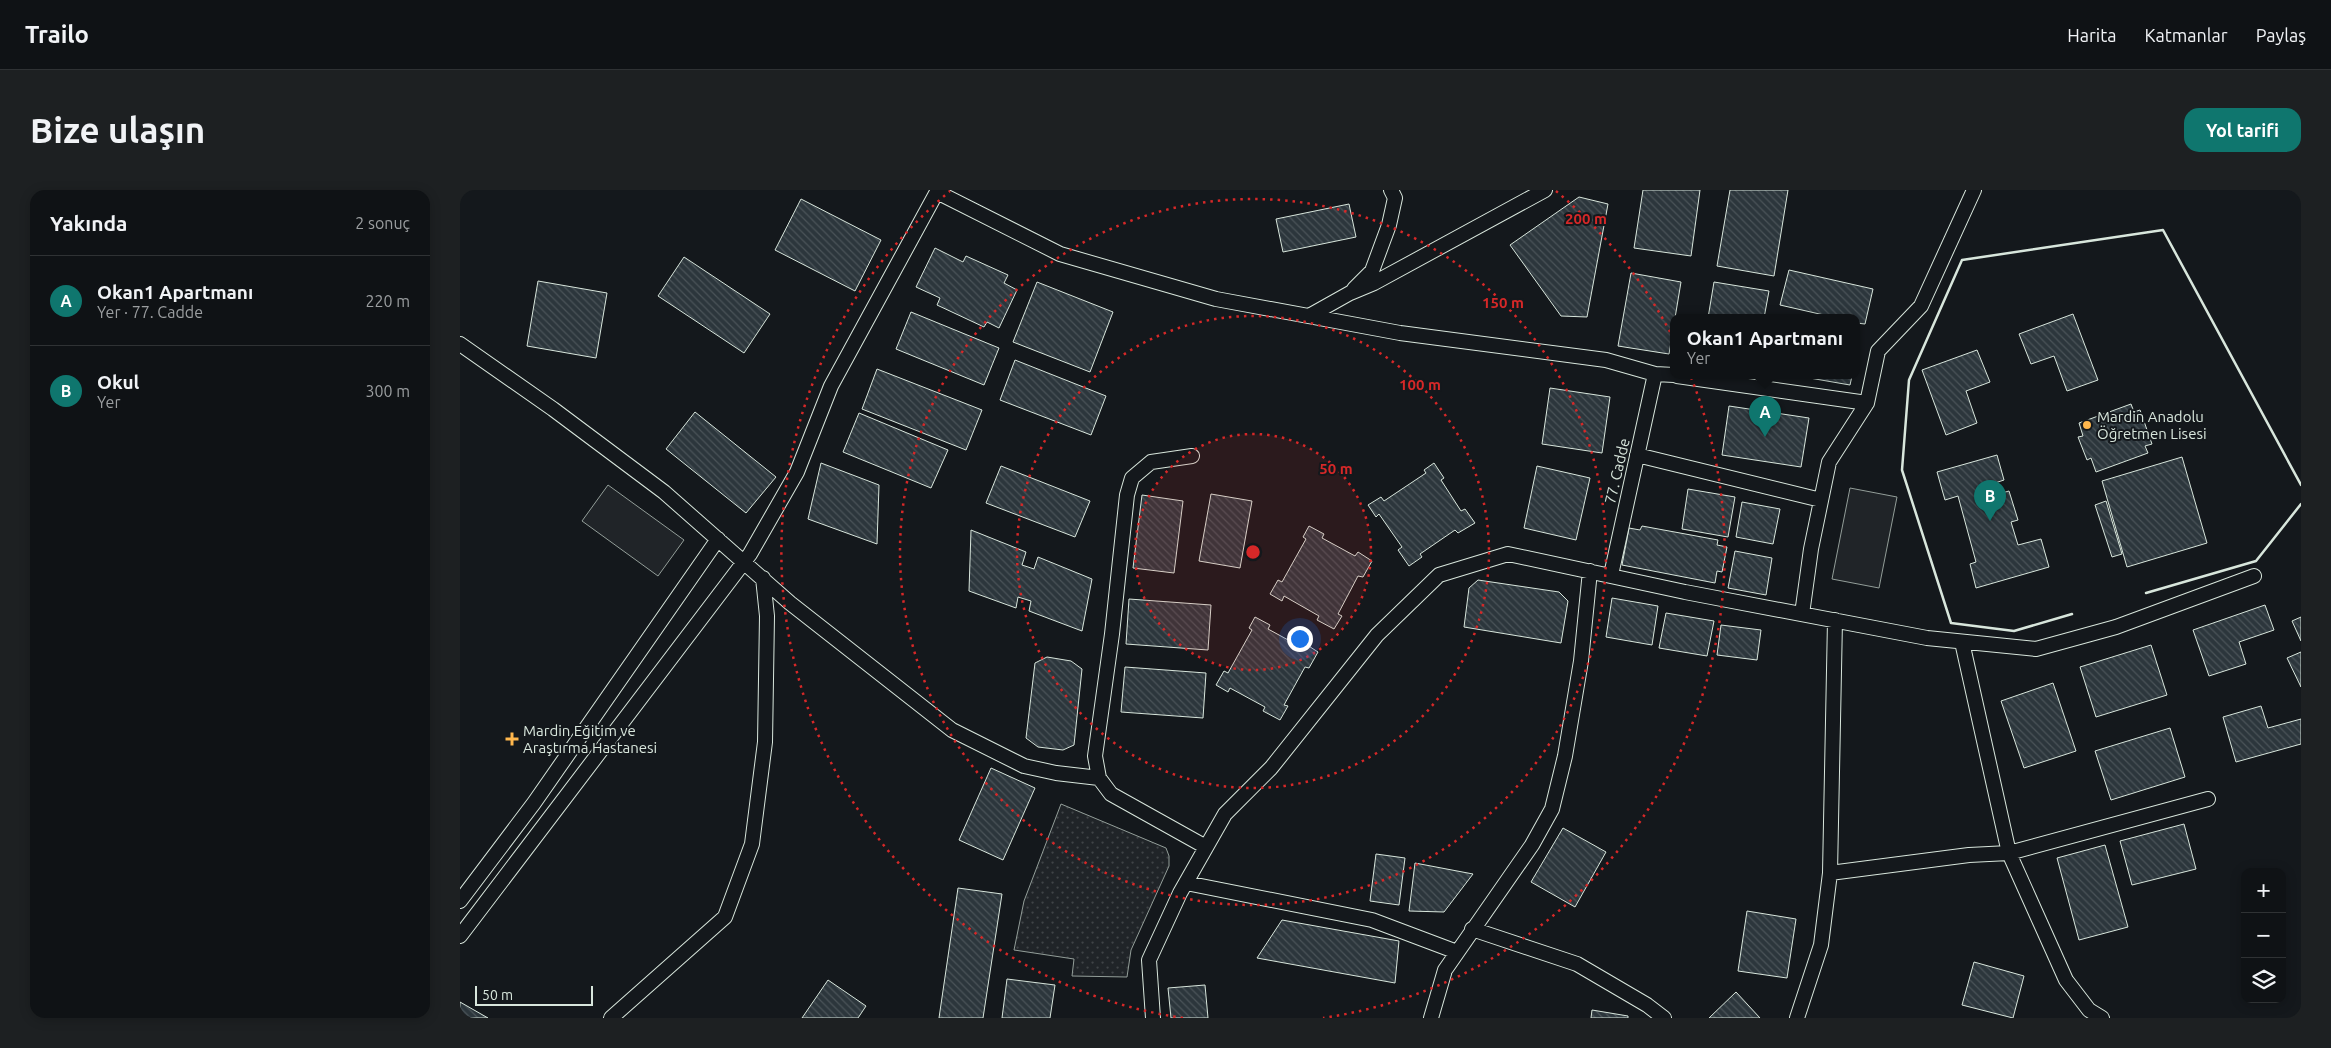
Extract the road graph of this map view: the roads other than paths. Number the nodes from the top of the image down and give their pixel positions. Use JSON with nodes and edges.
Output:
{"nodes":[{"id":1,"x":1391,"y":190,"type":"edge"},
{"id":2,"x":1545,"y":190,"type":"edge"},
{"id":3,"x":1974,"y":190,"type":"edge"},
{"id":4,"x":938,"y":191,"type":"edge"},
{"id":5,"x":1350,"y":293,"type":"junction"},
{"id":6,"x":1309,"y":316,"type":"junction"},
{"id":7,"x":460,"y":344,"type":"edge"},
{"id":8,"x":1655,"y":374,"type":"junction"},
{"id":9,"x":1670,"y":376,"type":"edge"},
{"id":10,"x":1696,"y":379,"type":"edge"},
{"id":11,"x":1867,"y":403,"type":"junction"},
{"id":12,"x":1637,"y":455,"type":"junction"},
{"id":13,"x":1192,"y":456,"type":"dead end"},
{"id":14,"x":1821,"y":500,"type":"junction"},
{"id":15,"x":718,"y":539,"type":"junction"},
{"id":16,"x":744,"y":562,"type":"junction"},
{"id":17,"x":1590,"y":571,"type":"junction"},
{"id":18,"x":1610,"y":575,"type":"junction"},
{"id":19,"x":2254,"y":576,"type":"dead end"},
{"id":20,"x":763,"y":578,"type":"junction"},
{"id":21,"x":1802,"y":614,"type":"junction"},
{"id":22,"x":1835,"y":620,"type":"junction"},
{"id":23,"x":1962,"y":642,"type":"junction"},
{"id":24,"x":1099,"y":778,"type":"junction"},
{"id":25,"x":2208,"y":799,"type":"dead end"},
{"id":26,"x":1206,"y":847,"type":"junction"},
{"id":27,"x":498,"y":848,"type":"junction"},
{"id":28,"x":2009,"y":853,"type":"junction"},
{"id":29,"x":515,"y":861,"type":"junction"},
{"id":30,"x":1830,"y":873,"type":"junction"},
{"id":31,"x":1186,"y":883,"type":"junction"},
{"id":32,"x":460,"y":900,"type":"edge"},
{"id":33,"x":1472,"y":929,"type":"junction"},
{"id":34,"x":460,"y":936,"type":"edge"},
{"id":35,"x":1457,"y":952,"type":"junction"},
{"id":36,"x":611,"y":1018,"type":"edge"},
{"id":37,"x":1153,"y":1018,"type":"edge"},
{"id":38,"x":1431,"y":1018,"type":"edge"},
{"id":39,"x":1664,"y":1018,"type":"edge"},
{"id":40,"x":1797,"y":1018,"type":"edge"},
{"id":41,"x":2102,"y":1018,"type":"edge"}],
"edges":[{"from":1,"to":5,"type":"street"},
{"from":2,"to":5,"type":"street"},
{"from":3,"to":11,"type":"street"},
{"from":4,"to":6,"type":"street"},
{"from":4,"to":16,"type":"street"},
{"from":5,"to":6,"type":"street"},
{"from":6,"to":8,"type":"street"},
{"from":7,"to":15,"type":"street"},
{"from":8,"to":9,"type":"street"},
{"from":8,"to":12,"type":"street","name":"77. Cadde"},
{"from":10,"to":11,"type":"street"},
{"from":11,"to":14,"type":"street"},
{"from":12,"to":14,"type":"street"},
{"from":12,"to":18,"type":"street","name":"77. Cadde"},
{"from":13,"to":24,"type":"street"},
{"from":14,"to":21,"type":"street"},
{"from":15,"to":16,"type":"street"},
{"from":15,"to":27,"type":"street"},
{"from":16,"to":20,"type":"street"},
{"from":16,"to":29,"type":"street"},
{"from":17,"to":18,"type":"street"},
{"from":17,"to":26,"type":"street"},
{"from":17,"to":33,"type":"street"},
{"from":18,"to":21,"type":"street"},
{"from":19,"to":23,"type":"street"},
{"from":20,"to":24,"type":"street"},
{"from":20,"to":36,"type":"street"},
{"from":21,"to":22,"type":"street"},
{"from":22,"to":23,"type":"street"},
{"from":22,"to":30,"type":"street"},
{"from":23,"to":28,"type":"street"},
{"from":24,"to":26,"type":"street"},
{"from":25,"to":28,"type":"street"},
{"from":26,"to":31,"type":"street"},
{"from":27,"to":29,"type":"street"},
{"from":27,"to":32,"type":"street"},
{"from":28,"to":30,"type":"street"},
{"from":28,"to":41,"type":"street"},
{"from":29,"to":34,"type":"street"},
{"from":30,"to":40,"type":"street"},
{"from":31,"to":35,"type":"street"},
{"from":31,"to":37,"type":"street"},
{"from":33,"to":35,"type":"street"},
{"from":33,"to":39,"type":"street"},
{"from":35,"to":38,"type":"street"}]}
